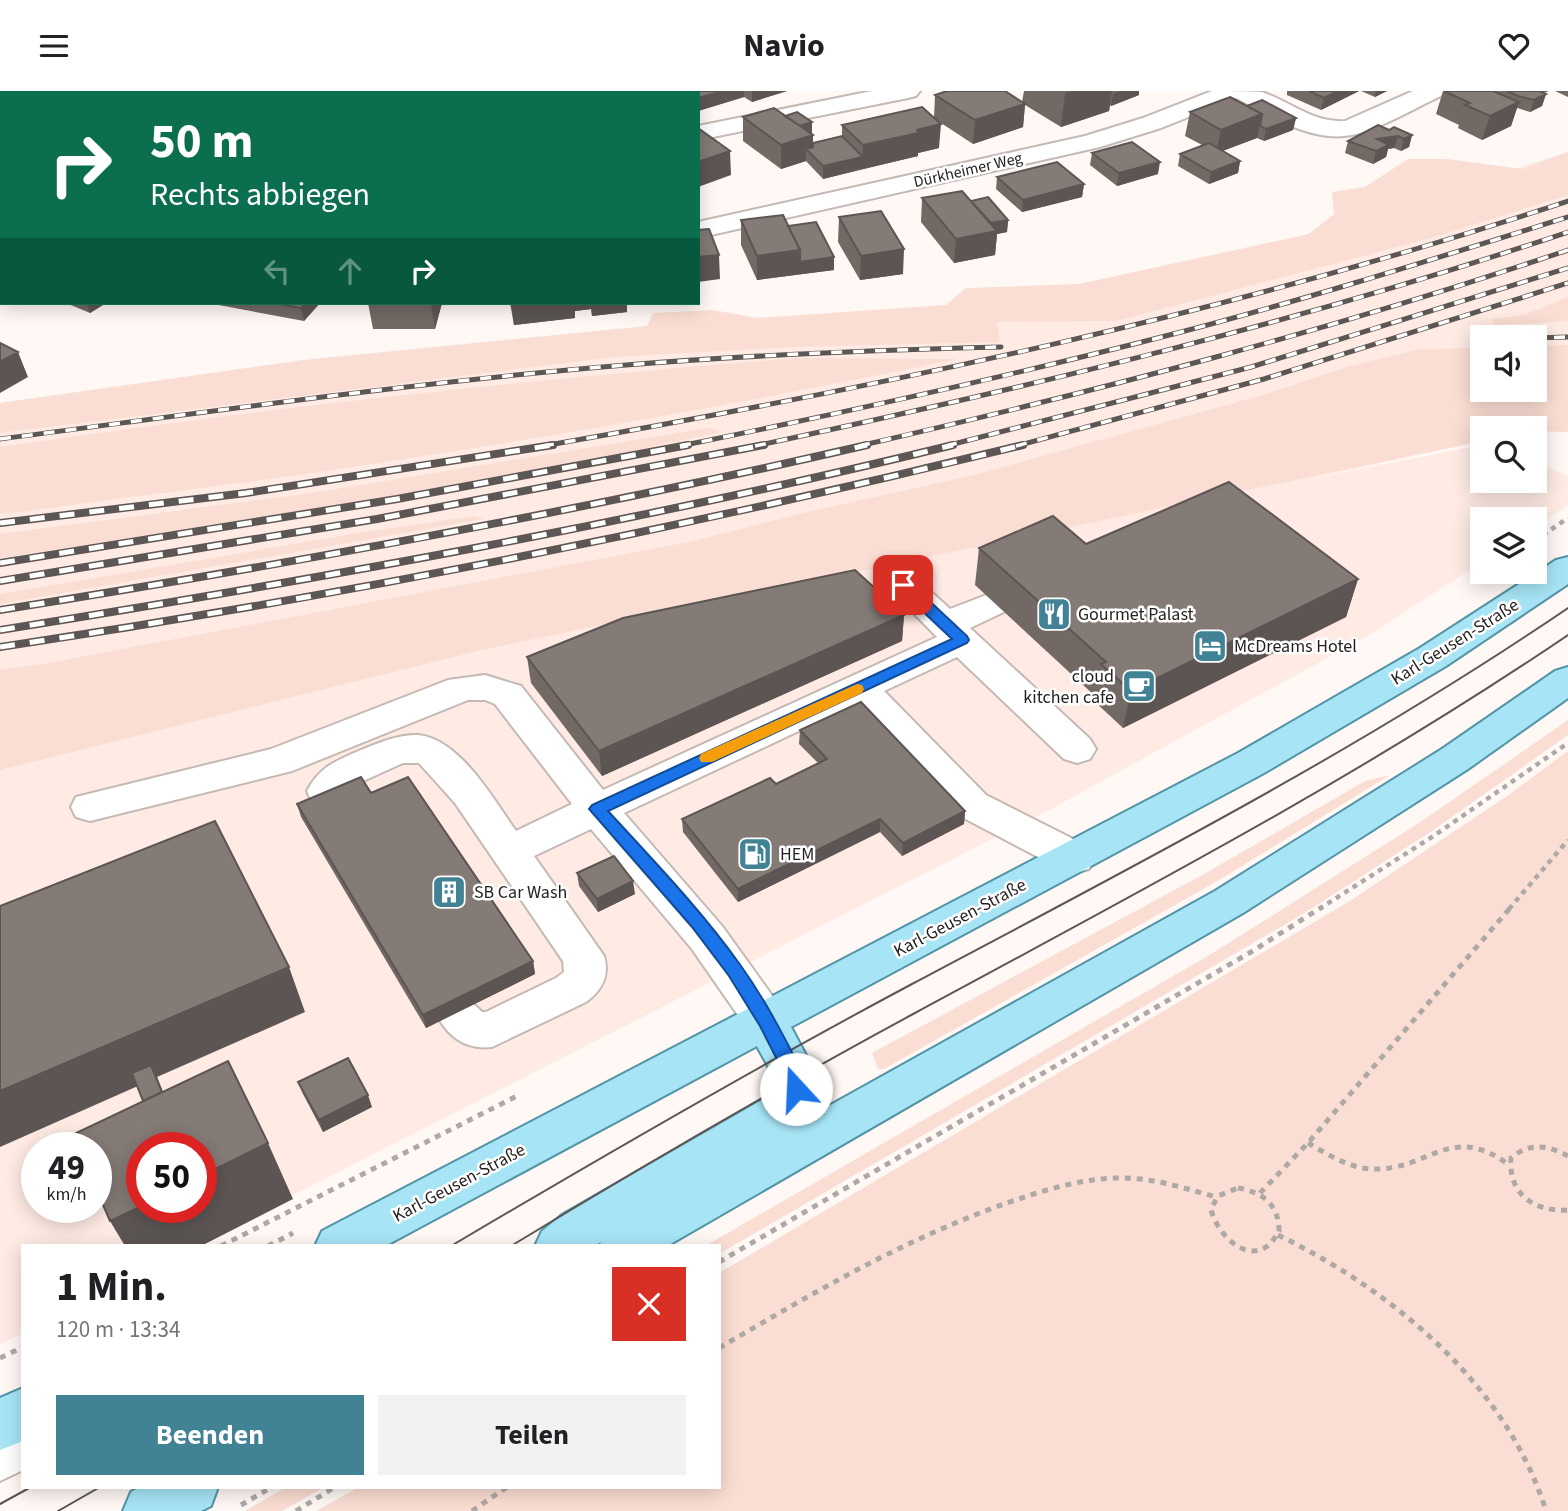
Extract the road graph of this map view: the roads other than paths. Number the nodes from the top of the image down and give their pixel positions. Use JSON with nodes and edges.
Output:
{"nodes":[{"id":1,"x":908,"y":91,"type":"edge"},
{"id":2,"x":1233,"y":91,"type":"edge"},
{"id":3,"x":1241,"y":91,"type":"edge"},
{"id":4,"x":1433,"y":91,"type":"edge"},
{"id":5,"x":700,"y":133,"type":"edge"},
{"id":6,"x":700,"y":230,"type":"edge"},
{"id":7,"x":1568,"y":568,"type":"edge"},
{"id":8,"x":903,"y":585,"type":"dead end"},
{"id":9,"x":994,"y":603,"type":"dead end"},
{"id":10,"x":954,"y":633,"type":"junction"},
{"id":11,"x":1568,"y":680,"type":"edge"},
{"id":12,"x":859,"y":688,"type":"junction"},
{"id":13,"x":1077,"y":749,"type":"dead end"},
{"id":14,"x":331,"y":804,"type":"edge"},
{"id":15,"x":90,"y":807,"type":"dead end"},
{"id":16,"x":597,"y":809,"type":"junction"},
{"id":17,"x":509,"y":852,"type":"junction"},
{"id":18,"x":1074,"y":858,"type":"junction"},
{"id":19,"x":457,"y":1013,"type":"edge"},
{"id":20,"x":766,"y":1021,"type":"junction"},
{"id":21,"x":343,"y":1244,"type":"edge"},
{"id":22,"x":562,"y":1244,"type":"edge"},
{"id":23,"x":627,"y":1244,"type":"edge"},
{"id":24,"x":21,"y":1414,"type":"edge"},
{"id":25,"x":0,"y":1425,"type":"edge"},
{"id":26,"x":21,"y":1439,"type":"edge"},
{"id":27,"x":0,"y":1455,"type":"edge"},
{"id":28,"x":188,"y":1489,"type":"edge"},
{"id":29,"x":150,"y":1511,"type":"edge"}],
"edges":[{"from":1,"to":5,"type":"street"},
{"from":2,"to":6,"type":"street","name":"Dürkheimer Weg"},
{"from":3,"to":4,"type":"street"},
{"from":7,"to":18,"type":"main road","name":"Karl-Geusen-Straße"},
{"from":8,"to":10,"type":"street"},
{"from":9,"to":10,"type":"street"},
{"from":10,"to":12,"type":"street"},
{"from":10,"to":13,"type":"street"},
{"from":11,"to":23,"type":"main road"},
{"from":12,"to":16,"type":"street"},
{"from":12,"to":18,"type":"street"},
{"from":14,"to":17,"type":"street"},
{"from":15,"to":16,"type":"street"},
{"from":16,"to":17,"type":"street"},
{"from":16,"to":20,"type":"street"},
{"from":17,"to":19,"type":"street"},
{"from":18,"to":20,"type":"main road","name":"Karl-Geusen-Straße"},
{"from":20,"to":21,"type":"main road","name":"Karl-Geusen-Straße"},
{"from":20,"to":22,"type":"main road"},
{"from":24,"to":25,"type":"main road"},
{"from":26,"to":27,"type":"street"},
{"from":28,"to":29,"type":"main road"}]}
